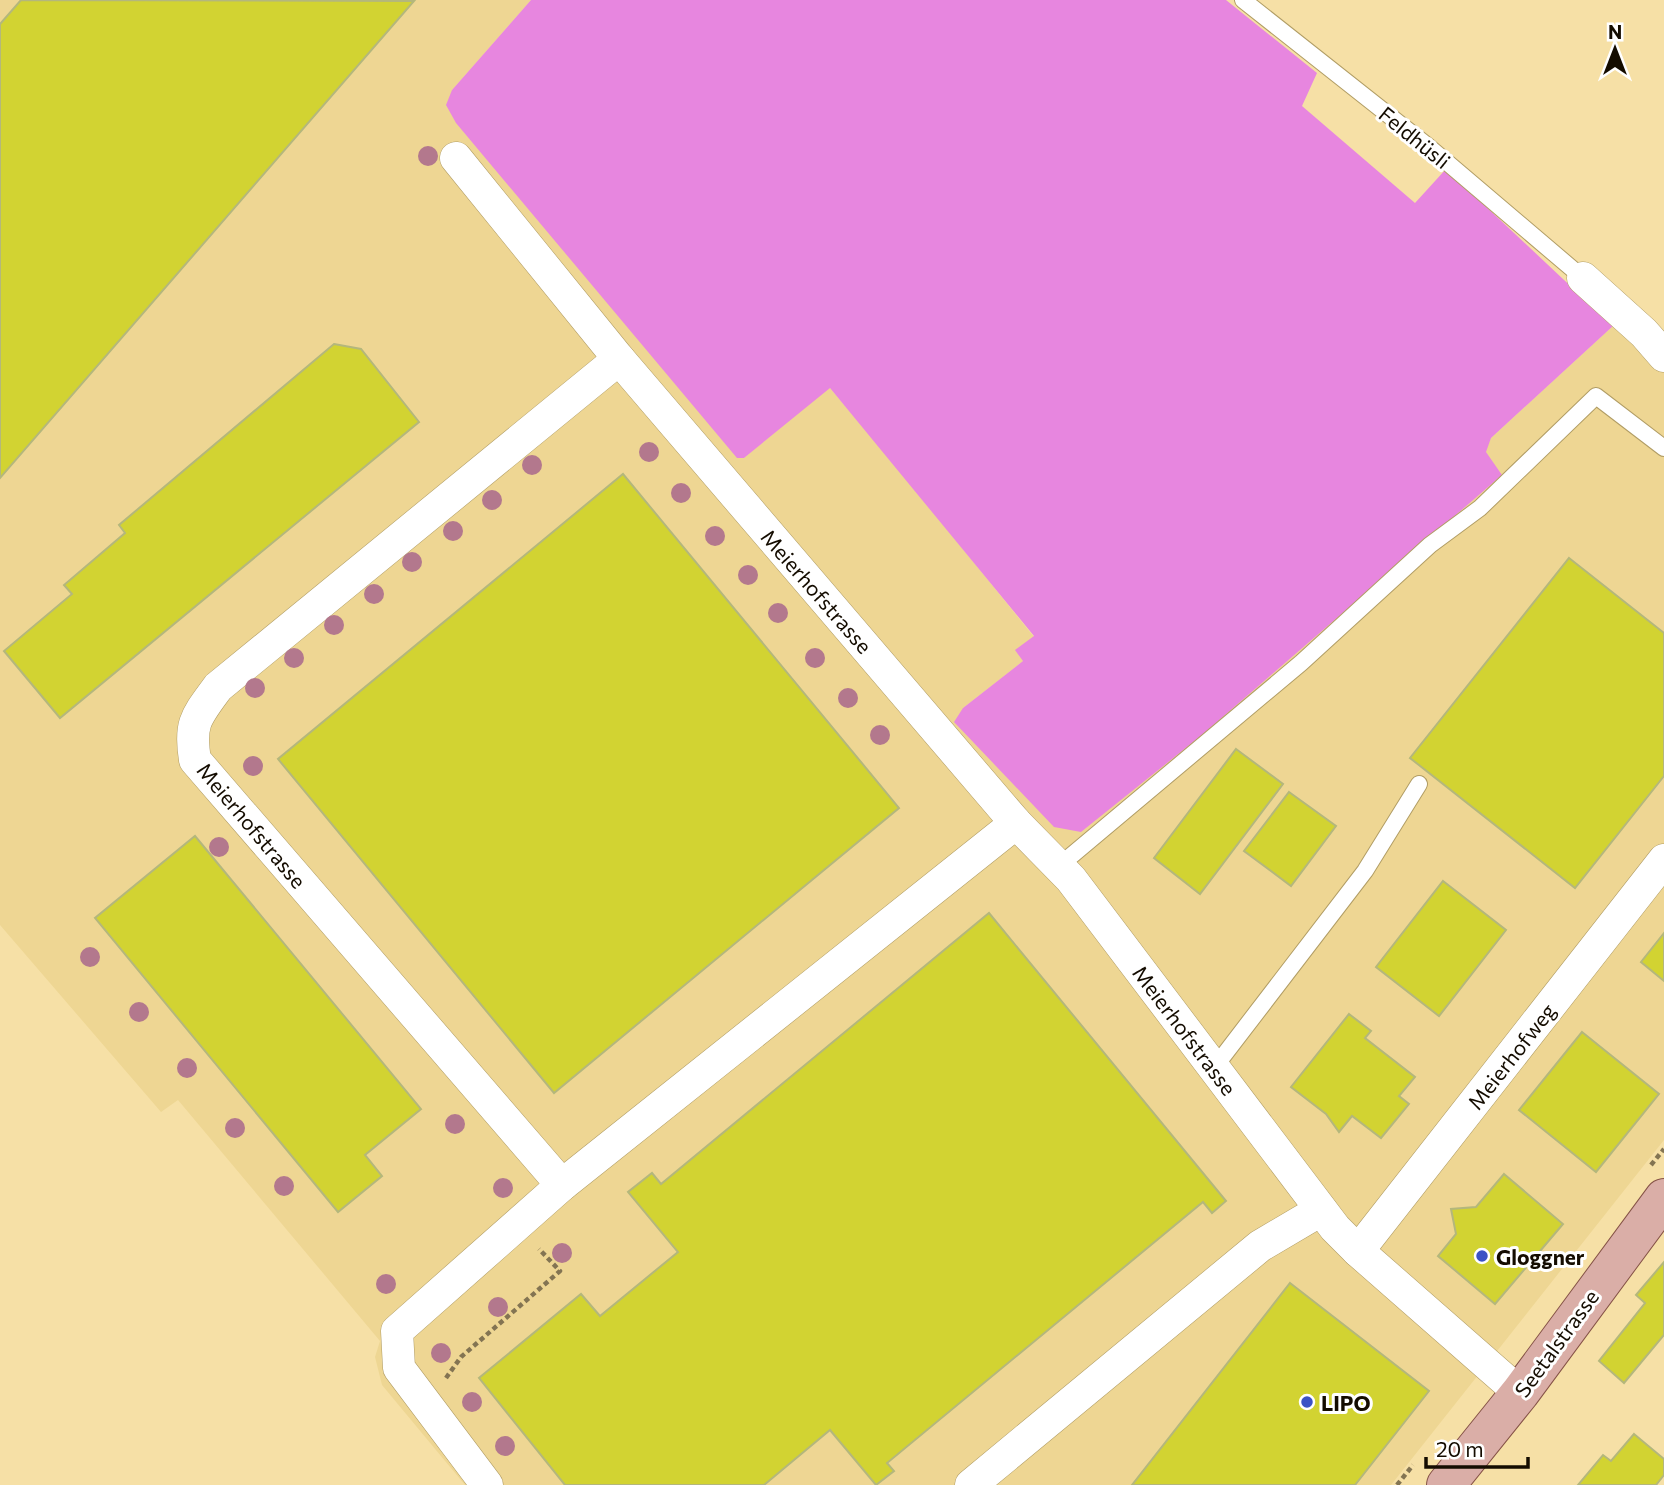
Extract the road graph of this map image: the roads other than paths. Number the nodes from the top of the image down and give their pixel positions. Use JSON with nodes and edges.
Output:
{"nodes":[{"id":1,"x":1243,"y":0,"type":"edge"},
{"id":2,"x":456,"y":158,"type":"dead end"},
{"id":3,"x":1583,"y":278,"type":"joint"},
{"id":4,"x":1664,"y":356,"type":"edge"},
{"id":5,"x":619,"y":359,"type":"junction"},
{"id":6,"x":1664,"y":448,"type":"edge"},
{"id":7,"x":1419,"y":784,"type":"dead end"},
{"id":8,"x":1016,"y":823,"type":"junction"},
{"id":9,"x":1664,"y":860,"type":"edge"},
{"id":10,"x":1059,"y":866,"type":"junction"},
{"id":11,"x":1214,"y":1068,"type":"junction"},
{"id":12,"x":562,"y":1185,"type":"junction"},
{"id":13,"x":1664,"y":1198,"type":"edge"},
{"id":14,"x":1321,"y":1210,"type":"junction"},
{"id":15,"x":1358,"y":1251,"type":"junction"},
{"id":16,"x":1520,"y":1393,"type":"junction"},
{"id":17,"x":487,"y":1485,"type":"edge"},
{"id":18,"x":971,"y":1485,"type":"edge"},
{"id":19,"x":1446,"y":1485,"type":"edge"}],
"edges":[{"from":1,"to":3,"type":"lane","name":"Feldhüsli"},
{"from":2,"to":5,"type":"street","name":"Meierhofstrasse"},
{"from":3,"to":4,"type":"street"},
{"from":5,"to":8,"type":"street","name":"Meierhofstrasse"},
{"from":5,"to":12,"type":"street","name":"Meierhofstrasse"},
{"from":6,"to":10,"type":"lane"},
{"from":7,"to":11,"type":"lane"},
{"from":8,"to":10,"type":"street","name":"Meierhofstrasse"},
{"from":8,"to":12,"type":"street"},
{"from":9,"to":15,"type":"street","name":"Meierhofweg"},
{"from":10,"to":11,"type":"street","name":"Meierhofstrasse"},
{"from":11,"to":14,"type":"street","name":"Meierhofstrasse"},
{"from":12,"to":17,"type":"street"},
{"from":13,"to":16,"type":"main road","name":"Seetalstrasse"},
{"from":14,"to":15,"type":"street","name":"Meierhofstrasse"},
{"from":14,"to":18,"type":"street"},
{"from":15,"to":16,"type":"street","name":"Meierhofstrasse"},
{"from":16,"to":19,"type":"main road","name":"Seetalstrasse"}]}
